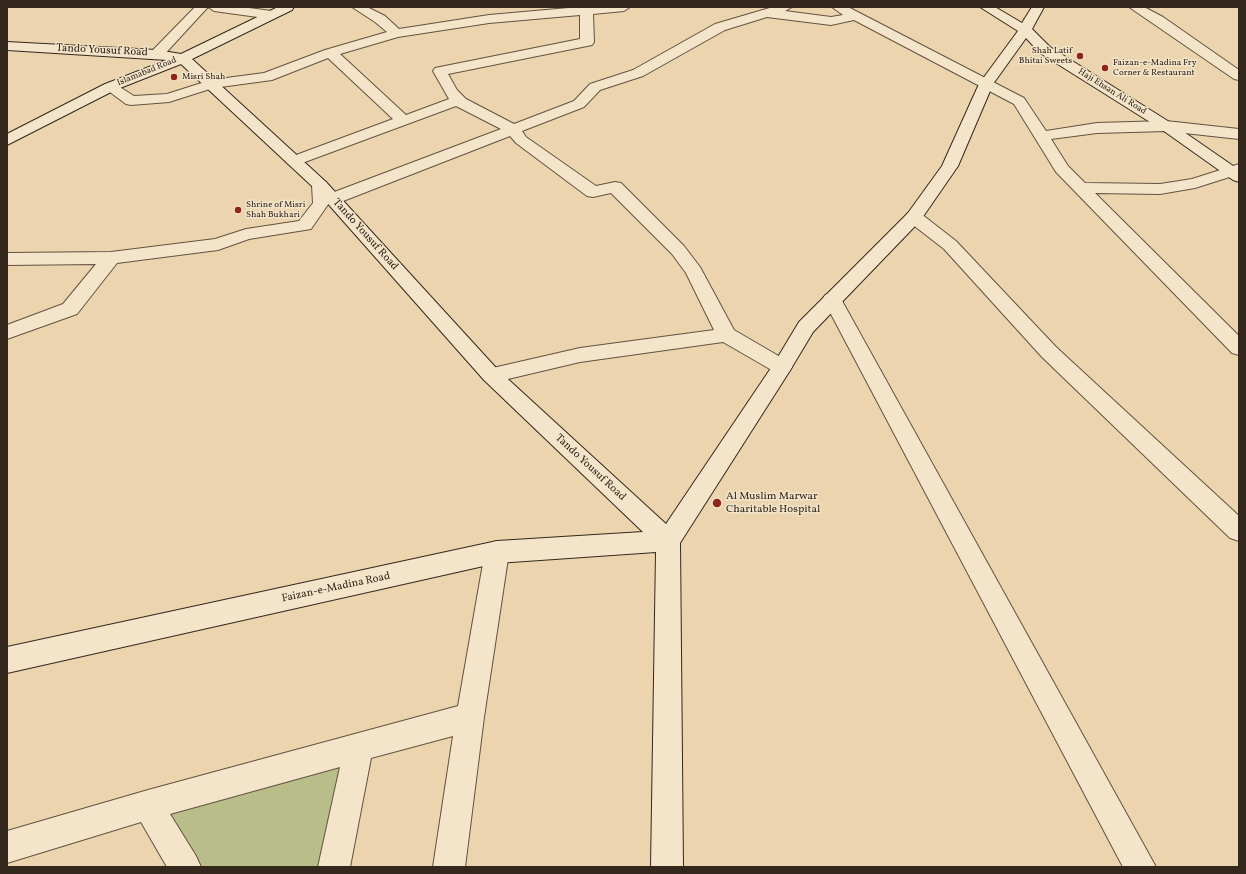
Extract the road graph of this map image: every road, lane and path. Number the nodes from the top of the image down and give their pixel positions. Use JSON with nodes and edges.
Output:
{"nodes":[{"id":1,"x":202,"y":7,"type":"edge"},
{"id":2,"x":214,"y":7,"type":"edge"},
{"id":3,"x":288,"y":7,"type":"edge"},
{"id":4,"x":358,"y":7,"type":"edge"},
{"id":5,"x":624,"y":7,"type":"edge"},
{"id":6,"x":746,"y":7,"type":"edge"},
{"id":7,"x":786,"y":7,"type":"edge"},
{"id":8,"x":838,"y":7,"type":"edge"},
{"id":9,"x":986,"y":7,"type":"edge"},
{"id":10,"x":1038,"y":7,"type":"edge"},
{"id":11,"x":1135,"y":7,"type":"edge"},
{"id":12,"x":586,"y":9,"type":"edge"},
{"id":13,"x":768,"y":13,"type":"junction"},
{"id":14,"x":272,"y":15,"type":"junction"},
{"id":15,"x":856,"y":16,"type":"junction"},
{"id":16,"x":1025,"y":30,"type":"junction"},
{"id":17,"x":396,"y":33,"type":"junction"},
{"id":18,"x":7,"y":46,"type":"edge"},
{"id":19,"x":330,"y":53,"type":"junction"},
{"id":20,"x":157,"y":54,"type":"junction"},
{"id":21,"x":183,"y":58,"type":"junction"},
{"id":22,"x":1239,"y":76,"type":"edge"},
{"id":23,"x":211,"y":84,"type":"junction"},
{"id":24,"x":986,"y":84,"type":"junction"},
{"id":25,"x":110,"y":87,"type":"junction"},
{"id":26,"x":459,"y":100,"type":"junction"},
{"id":27,"x":404,"y":121,"type":"junction"},
{"id":28,"x":1166,"y":126,"type":"junction"},
{"id":29,"x":513,"y":129,"type":"junction"},
{"id":30,"x":1239,"y":134,"type":"edge"},
{"id":31,"x":1042,"y":136,"type":"junction"},
{"id":32,"x":7,"y":140,"type":"edge"},
{"id":33,"x":294,"y":161,"type":"junction"},
{"id":34,"x":1236,"y":172,"type":"edge"},
{"id":35,"x":320,"y":185,"type":"junction"},
{"id":36,"x":1081,"y":188,"type":"junction"},
{"id":37,"x":332,"y":198,"type":"junction"},
{"id":38,"x":914,"y":217,"type":"junction"},
{"id":39,"x":111,"y":258,"type":"junction"},
{"id":40,"x":7,"y":259,"type":"edge"},
{"id":41,"x":832,"y":298,"type":"junction"},
{"id":42,"x":7,"y":332,"type":"edge"},
{"id":43,"x":726,"y":335,"type":"junction"},
{"id":44,"x":1239,"y":348,"type":"edge"},
{"id":45,"x":782,"y":367,"type":"junction"},
{"id":46,"x":491,"y":375,"type":"junction"},
{"id":47,"x":1239,"y":531,"type":"edge"},
{"id":48,"x":668,"y":541,"type":"junction"},
{"id":49,"x":497,"y":552,"type":"junction"},
{"id":50,"x":7,"y":660,"type":"edge"},
{"id":51,"x":470,"y":717,"type":"junction"},
{"id":52,"x":359,"y":748,"type":"junction"},
{"id":53,"x":148,"y":805,"type":"junction"},
{"id":54,"x":7,"y":847,"type":"edge"},
{"id":55,"x":185,"y":867,"type":"edge"},
{"id":56,"x":334,"y":867,"type":"edge"},
{"id":57,"x":449,"y":867,"type":"edge"},
{"id":58,"x":667,"y":867,"type":"edge"},
{"id":59,"x":1140,"y":867,"type":"edge"}],
"edges":[{"from":1,"to":20,"type":"street"},
{"from":2,"to":14,"type":"street"},
{"from":3,"to":14,"type":"street","name":"Islamabad Road"},
{"from":4,"to":17,"type":"street"},
{"from":5,"to":12,"type":"street"},
{"from":6,"to":13,"type":"street"},
{"from":7,"to":13,"type":"street"},
{"from":8,"to":15,"type":"street"},
{"from":9,"to":16,"type":"street","name":"Haji Ehsan Ali Road"},
{"from":10,"to":16,"type":"street"},
{"from":11,"to":22,"type":"street"},
{"from":12,"to":17,"type":"street"},
{"from":12,"to":26,"type":"street"},
{"from":13,"to":15,"type":"street"},
{"from":13,"to":29,"type":"street"},
{"from":14,"to":21,"type":"street","name":"Islamabad Road"},
{"from":15,"to":24,"type":"street"},
{"from":16,"to":24,"type":"street"},
{"from":16,"to":28,"type":"street","name":"Haji Ehsan Ali Road"},
{"from":17,"to":19,"type":"street"},
{"from":18,"to":20,"type":"street","name":"Tando Yousuf Road"},
{"from":19,"to":23,"type":"street"},
{"from":19,"to":27,"type":"street"},
{"from":20,"to":21,"type":"street","name":"Tando Yousuf Road"},
{"from":21,"to":23,"type":"street","name":"Tando Yousuf Road"},
{"from":21,"to":25,"type":"street","name":"Islamabad Road"},
{"from":23,"to":25,"type":"street"},
{"from":23,"to":33,"type":"street","name":"Tando Yousuf Road"},
{"from":24,"to":31,"type":"street"},
{"from":24,"to":38,"type":"street"},
{"from":25,"to":32,"type":"street","name":"Islamabad Road"},
{"from":26,"to":27,"type":"street"},
{"from":26,"to":29,"type":"street"},
{"from":27,"to":33,"type":"street"},
{"from":28,"to":30,"type":"street"},
{"from":28,"to":31,"type":"street"},
{"from":28,"to":34,"type":"street","name":"Haji Ehsan Ali Road"},
{"from":29,"to":37,"type":"street"},
{"from":29,"to":43,"type":"street"},
{"from":31,"to":36,"type":"street"},
{"from":33,"to":35,"type":"street","name":"Tando Yousuf Road"},
{"from":34,"to":36,"type":"street"},
{"from":35,"to":37,"type":"street","name":"Tando Yousuf Road"},
{"from":35,"to":39,"type":"street"},
{"from":36,"to":44,"type":"street"},
{"from":37,"to":46,"type":"street","name":"Tando Yousuf Road"},
{"from":38,"to":41,"type":"street"},
{"from":38,"to":47,"type":"street"},
{"from":39,"to":40,"type":"street"},
{"from":39,"to":42,"type":"street"},
{"from":41,"to":45,"type":"street"},
{"from":41,"to":59,"type":"street"},
{"from":43,"to":45,"type":"street"},
{"from":43,"to":46,"type":"street"},
{"from":45,"to":48,"type":"street"},
{"from":46,"to":48,"type":"street","name":"Tando Yousuf Road"},
{"from":48,"to":49,"type":"street","name":"Faizan-e-Madina Road"},
{"from":48,"to":58,"type":"street"},
{"from":49,"to":50,"type":"street","name":"Faizan-e-Madina Road"},
{"from":49,"to":51,"type":"street"},
{"from":51,"to":52,"type":"street"},
{"from":51,"to":57,"type":"street"},
{"from":52,"to":53,"type":"street"},
{"from":52,"to":56,"type":"street"},
{"from":53,"to":54,"type":"street"},
{"from":53,"to":55,"type":"street"}]}
